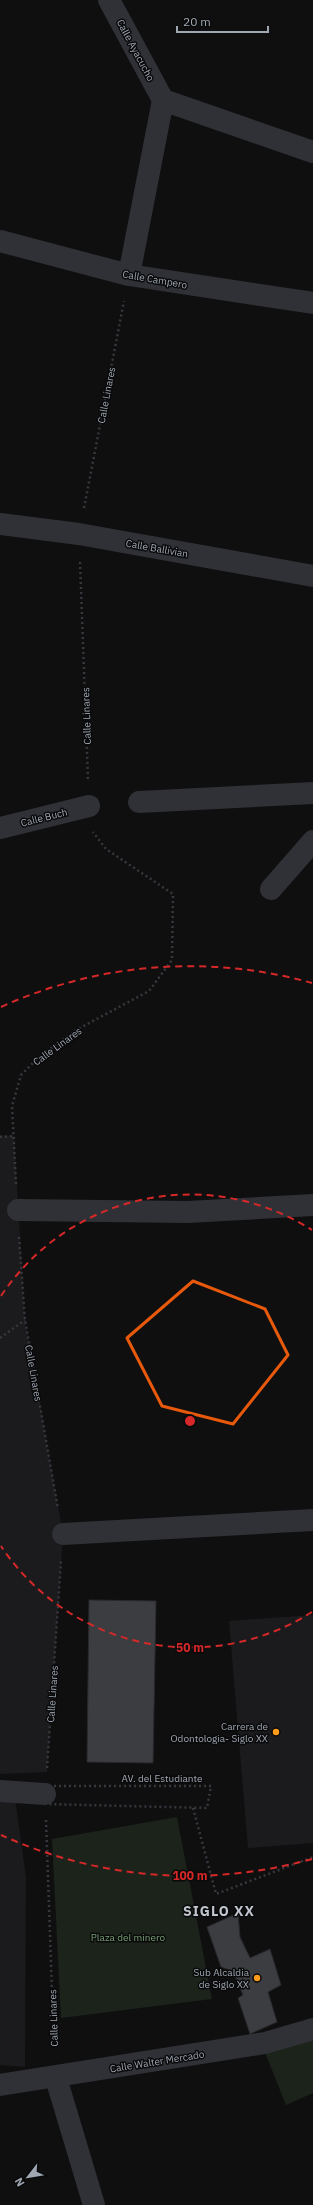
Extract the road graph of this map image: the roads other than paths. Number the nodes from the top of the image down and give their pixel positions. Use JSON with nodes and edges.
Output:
{"nodes":[{"id":1,"x":109,"y":0,"type":"edge"},
{"id":2,"x":163,"y":100,"type":"junction"},
{"id":3,"x":313,"y":152,"type":"edge"},
{"id":4,"x":0,"y":241,"type":"edge"},
{"id":5,"x":129,"y":275,"type":"junction"},
{"id":6,"x":313,"y":303,"type":"edge"},
{"id":7,"x":0,"y":524,"type":"edge"},
{"id":8,"x":313,"y":576,"type":"edge"},
{"id":9,"x":313,"y":793,"type":"edge"},
{"id":10,"x":277,"y":795,"type":"junction"},
{"id":11,"x":140,"y":802,"type":"dead end"},
{"id":12,"x":313,"y":803,"type":"edge"},
{"id":13,"x":89,"y":806,"type":"road end"},
{"id":14,"x":0,"y":828,"type":"edge"},
{"id":15,"x":313,"y":841,"type":"edge"},
{"id":16,"x":271,"y":889,"type":"dead end"},
{"id":17,"x":313,"y":1205,"type":"edge"},
{"id":18,"x":18,"y":1210,"type":"road end"},
{"id":19,"x":313,"y":1520,"type":"edge"},
{"id":20,"x":63,"y":1534,"type":"road end"},
{"id":21,"x":0,"y":1790,"type":"edge"},
{"id":22,"x":45,"y":1791,"type":"road end"},
{"id":23,"x":313,"y":2029,"type":"edge"},
{"id":24,"x":56,"y":2078,"type":"junction"},
{"id":25,"x":0,"y":2085,"type":"edge"},
{"id":26,"x":94,"y":2205,"type":"edge"}],
"edges":[{"from":1,"to":2,"type":"street","name":"Calle Ayacucho"},
{"from":2,"to":3,"type":"street"},
{"from":2,"to":5,"type":"street"},
{"from":4,"to":5,"type":"street","name":"Calle Campero"},
{"from":5,"to":6,"type":"street","name":"Calle Campero"},
{"from":7,"to":8,"type":"street","name":"Calle Ballivian"},
{"from":9,"to":10,"type":"street"},
{"from":10,"to":11,"type":"street"},
{"from":10,"to":12,"type":"street"},
{"from":13,"to":14,"type":"street","name":"Calle Buch"},
{"from":15,"to":16,"type":"street"},
{"from":17,"to":18,"type":"street"},
{"from":19,"to":20,"type":"street"},
{"from":21,"to":22,"type":"street"},
{"from":23,"to":24,"type":"street","name":"Calle Walter Mercado"},
{"from":24,"to":25,"type":"street","name":"Calle Walter Mercado"},
{"from":24,"to":26,"type":"street"}]}
